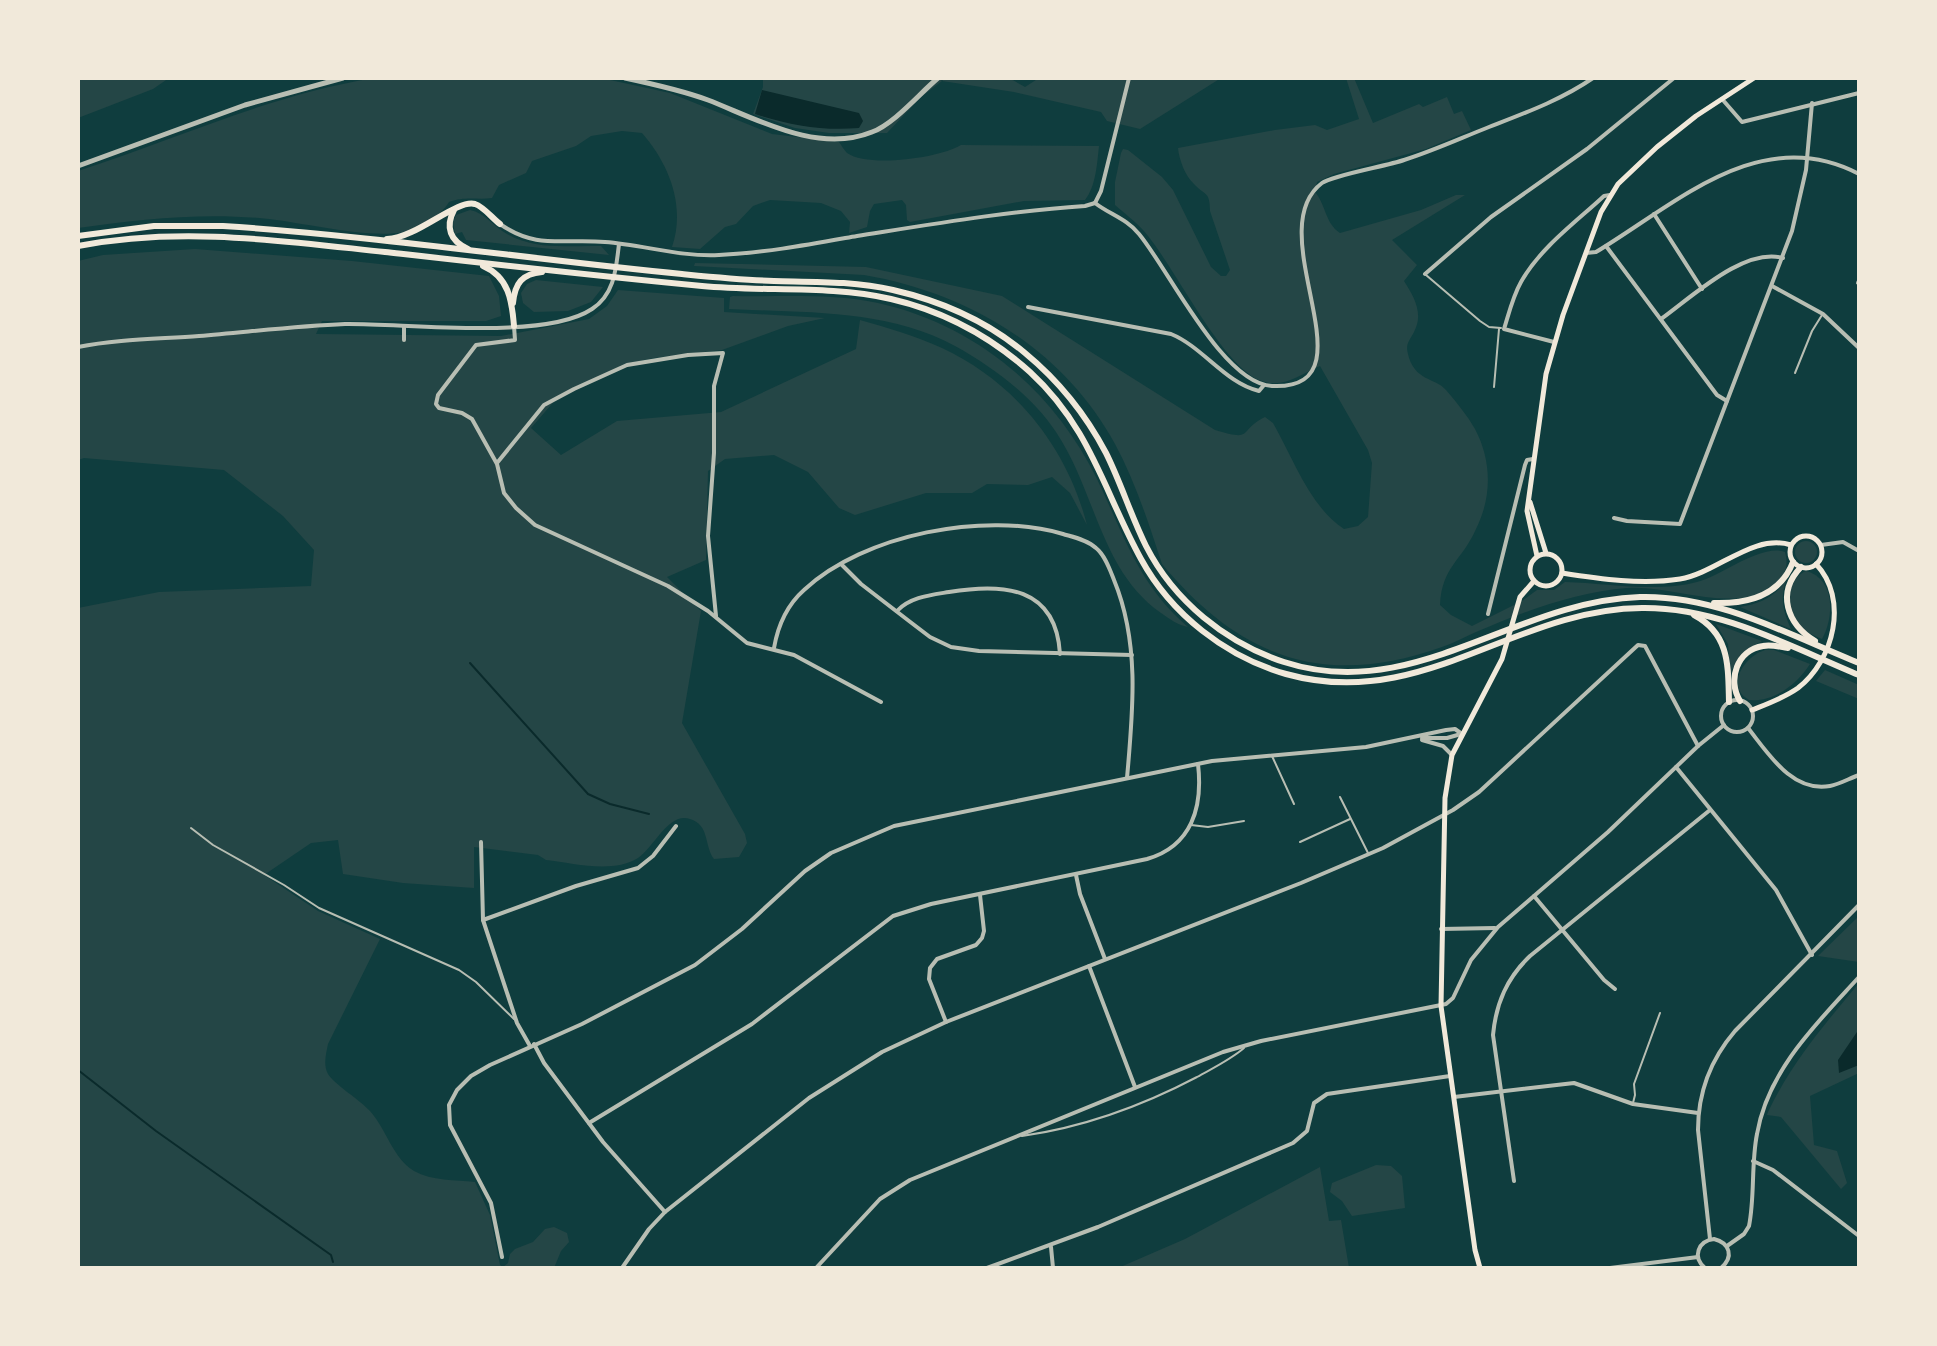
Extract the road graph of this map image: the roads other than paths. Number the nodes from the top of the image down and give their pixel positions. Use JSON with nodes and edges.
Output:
{"nodes":[{"id":1,"x":343,"y":78,"type":"edge"},
{"id":2,"x":625,"y":78,"type":"edge"},
{"id":3,"x":938,"y":78,"type":"edge"},
{"id":4,"x":1593,"y":78,"type":"edge"},
{"id":5,"x":1674,"y":78,"type":"edge"},
{"id":6,"x":1754,"y":78,"type":"edge"},
{"id":7,"x":1129,"y":80,"type":"edge"},
{"id":8,"x":1859,"y":93,"type":"edge"},
{"id":9,"x":1722,"y":99,"type":"junction"},
{"id":10,"x":1812,"y":103,"type":"junction"},
{"id":11,"x":1808,"y":159,"type":"junction"},
{"id":12,"x":78,"y":166,"type":"edge"},
{"id":13,"x":1859,"y":174,"type":"edge"},
{"id":14,"x":1610,"y":195,"type":"junction"},
{"id":15,"x":1095,"y":203,"type":"junction"},
{"id":16,"x":456,"y":207,"type":"junction"},
{"id":17,"x":1654,"y":214,"type":"junction"},
{"id":18,"x":500,"y":224,"type":"joint"},
{"id":19,"x":78,"y":236,"type":"edge"},
{"id":20,"x":367,"y":240,"type":"junction"},
{"id":21,"x":619,"y":244,"type":"junction"},
{"id":22,"x":78,"y":246,"type":"edge"},
{"id":23,"x":1606,"y":246,"type":"junction"},
{"id":24,"x":483,"y":253,"type":"junction"},
{"id":25,"x":1586,"y":253,"type":"junction"},
{"id":26,"x":1783,"y":258,"type":"junction"},
{"id":27,"x":469,"y":261,"type":"junction"},
{"id":28,"x":555,"y":271,"type":"junction"},
{"id":29,"x":1425,"y":274,"type":"joint"},
{"id":30,"x":1772,"y":286,"type":"junction"},
{"id":31,"x":1702,"y":289,"type":"junction"},
{"id":32,"x":512,"y":306,"type":"junction"},
{"id":33,"x":1028,"y":307,"type":"dead end"},
{"id":34,"x":1823,"y":314,"type":"junction"},
{"id":35,"x":1660,"y":319,"type":"junction"},
{"id":36,"x":404,"y":326,"type":"junction"},
{"id":37,"x":514,"y":326,"type":"junction"},
{"id":38,"x":1501,"y":329,"type":"junction"},
{"id":39,"x":404,"y":340,"type":"dead end"},
{"id":40,"x":1554,"y":342,"type":"junction"},
{"id":41,"x":78,"y":347,"type":"edge"},
{"id":42,"x":1859,"y":348,"type":"edge"},
{"id":43,"x":1795,"y":373,"type":"dead end"},
{"id":44,"x":1264,"y":385,"type":"junction"},
{"id":45,"x":1494,"y":387,"type":"dead end"},
{"id":46,"x":1727,"y":401,"type":"junction"},
{"id":47,"x":1533,"y":459,"type":"junction"},
{"id":48,"x":497,"y":464,"type":"junction"},
{"id":49,"x":1529,"y":493,"type":"junction"},
{"id":50,"x":1614,"y":518,"type":"dead end"},
{"id":51,"x":1791,"y":545,"type":"junction"},
{"id":52,"x":1821,"y":545,"type":"junction"},
{"id":53,"x":1859,"y":551,"type":"edge"},
{"id":54,"x":1547,"y":553,"type":"junction"},
{"id":55,"x":1537,"y":556,"type":"junction"},
{"id":56,"x":1793,"y":562,"type":"junction"},
{"id":57,"x":841,"y":564,"type":"junction"},
{"id":58,"x":1816,"y":564,"type":"junction"},
{"id":59,"x":1801,"y":567,"type":"junction"},
{"id":60,"x":1562,"y":573,"type":"junction"},
{"id":61,"x":1534,"y":581,"type":"junction"},
{"id":62,"x":1704,"y":603,"type":"junction"},
{"id":63,"x":897,"y":611,"type":"junction"},
{"id":64,"x":1683,"y":611,"type":"junction"},
{"id":65,"x":1488,"y":614,"type":"dead end"},
{"id":66,"x":716,"y":616,"type":"junction"},
{"id":67,"x":774,"y":648,"type":"junction"},
{"id":68,"x":1799,"y":650,"type":"junction"},
{"id":69,"x":1060,"y":654,"type":"junction"},
{"id":70,"x":1132,"y":655,"type":"junction"},
{"id":71,"x":1839,"y":655,"type":"junction"},
{"id":72,"x":1859,"y":663,"type":"edge"},
{"id":73,"x":1859,"y":675,"type":"edge"},
{"id":74,"x":1740,"y":701,"type":"junction"},
{"id":75,"x":881,"y":702,"type":"dead end"},
{"id":76,"x":1729,"y":702,"type":"junction"},
{"id":77,"x":1752,"y":710,"type":"junction"},
{"id":78,"x":1724,"y":725,"type":"junction"},
{"id":79,"x":1748,"y":728,"type":"junction"},
{"id":80,"x":1462,"y":734,"type":"junction"},
{"id":81,"x":1416,"y":738,"type":"junction"},
{"id":82,"x":1698,"y":746,"type":"junction"},
{"id":83,"x":1272,"y":754,"type":"junction"},
{"id":84,"x":1452,"y":755,"type":"junction"},
{"id":85,"x":1198,"y":764,"type":"junction"},
{"id":86,"x":1676,"y":767,"type":"junction"},
{"id":87,"x":1859,"y":775,"type":"edge"},
{"id":88,"x":1127,"y":778,"type":"junction"},
{"id":89,"x":1340,"y":797,"type":"dead end"},
{"id":90,"x":1294,"y":804,"type":"dead end"},
{"id":91,"x":1710,"y":810,"type":"junction"},
{"id":92,"x":1444,"y":815,"type":"junction"},
{"id":93,"x":1351,"y":818,"type":"junction"},
{"id":94,"x":1244,"y":821,"type":"dead end"},
{"id":95,"x":1191,"y":825,"type":"junction"},
{"id":96,"x":676,"y":826,"type":"dead end"},
{"id":97,"x":191,"y":828,"type":"dead end"},
{"id":98,"x":481,"y":842,"type":"dead end"},
{"id":99,"x":1300,"y":842,"type":"dead end"},
{"id":100,"x":1368,"y":854,"type":"junction"},
{"id":101,"x":1076,"y":875,"type":"junction"},
{"id":102,"x":980,"y":895,"type":"junction"},
{"id":103,"x":1534,"y":896,"type":"junction"},
{"id":104,"x":1859,"y":905,"type":"edge"},
{"id":105,"x":483,"y":920,"type":"junction"},
{"id":106,"x":1498,"y":927,"type":"junction"},
{"id":107,"x":1441,"y":929,"type":"junction"},
{"id":108,"x":1562,"y":929,"type":"junction"},
{"id":109,"x":1812,"y":955,"type":"junction"},
{"id":110,"x":1105,"y":959,"type":"junction"},
{"id":111,"x":1089,"y":966,"type":"junction"},
{"id":112,"x":1859,"y":977,"type":"edge"},
{"id":113,"x":1615,"y":989,"type":"dead end"},
{"id":114,"x":1441,"y":1006,"type":"junction"},
{"id":115,"x":1660,"y":1013,"type":"dead end"},
{"id":116,"x":946,"y":1022,"type":"junction"},
{"id":117,"x":517,"y":1023,"type":"junction"},
{"id":118,"x":532,"y":1045,"type":"junction"},
{"id":119,"x":1249,"y":1045,"type":"junction"},
{"id":120,"x":1450,"y":1076,"type":"junction"},
{"id":121,"x":1135,"y":1087,"type":"junction"},
{"id":122,"x":1500,"y":1091,"type":"junction"},
{"id":123,"x":1453,"y":1097,"type":"junction"},
{"id":124,"x":1633,"y":1104,"type":"junction"},
{"id":125,"x":1698,"y":1113,"type":"junction"},
{"id":126,"x":589,"y":1123,"type":"junction"},
{"id":127,"x":1009,"y":1138,"type":"junction"},
{"id":128,"x":1753,"y":1161,"type":"junction"},
{"id":129,"x":1514,"y":1181,"type":"dead end"},
{"id":130,"x":665,"y":1212,"type":"junction"},
{"id":131,"x":1859,"y":1236,"type":"edge"},
{"id":132,"x":1710,"y":1239,"type":"junction"},
{"id":133,"x":1051,"y":1246,"type":"junction"},
{"id":134,"x":1727,"y":1246,"type":"junction"},
{"id":135,"x":502,"y":1257,"type":"dead end"},
{"id":136,"x":1698,"y":1257,"type":"junction"},
{"id":137,"x":1726,"y":1267,"type":"edge"},
{"id":138,"x":622,"y":1268,"type":"edge"},
{"id":139,"x":816,"y":1268,"type":"edge"},
{"id":140,"x":987,"y":1268,"type":"edge"},
{"id":141,"x":1053,"y":1268,"type":"edge"},
{"id":142,"x":1480,"y":1268,"type":"edge"},
{"id":143,"x":1610,"y":1268,"type":"edge"},
{"id":144,"x":1705,"y":1268,"type":"edge"}],
"edges":[{"from":1,"to":12,"type":"street"},
{"from":2,"to":3,"type":"street"},
{"from":4,"to":44,"type":"street"},
{"from":5,"to":29,"type":"street"},
{"from":6,"to":9,"type":"main road"},
{"from":7,"to":15,"type":"street"},
{"from":8,"to":10,"type":"street"},
{"from":9,"to":10,"type":"street"},
{"from":9,"to":14,"type":"main road"},
{"from":10,"to":11,"type":"street"},
{"from":11,"to":13,"type":"street"},
{"from":11,"to":17,"type":"street"},
{"from":11,"to":26,"type":"street"},
{"from":14,"to":25,"type":"main road"},
{"from":14,"to":38,"type":"street"},
{"from":15,"to":21,"type":"street"},
{"from":15,"to":44,"type":"street"},
{"from":16,"to":18,"type":"highway"},
{"from":16,"to":20,"type":"highway"},
{"from":16,"to":24,"type":"highway"},
{"from":17,"to":23,"type":"street"},
{"from":17,"to":31,"type":"street"},
{"from":18,"to":21,"type":"street"},
{"from":19,"to":20,"type":"highway"},
{"from":20,"to":24,"type":"highway"},
{"from":21,"to":37,"type":"street"},
{"from":22,"to":27,"type":"highway"},
{"from":23,"to":25,"type":"street"},
{"from":23,"to":35,"type":"street"},
{"from":24,"to":62,"type":"highway"},
{"from":25,"to":40,"type":"main road"},
{"from":26,"to":30,"type":"street"},
{"from":26,"to":31,"type":"street"},
{"from":27,"to":28,"type":"highway"},
{"from":27,"to":32,"type":"highway"},
{"from":28,"to":32,"type":"highway"},
{"from":28,"to":64,"type":"highway"},
{"from":29,"to":38,"type":"lane"},
{"from":30,"to":34,"type":"street"},
{"from":30,"to":46,"type":"street"},
{"from":31,"to":35,"type":"street"},
{"from":32,"to":37,"type":"highway"},
{"from":33,"to":44,"type":"street"},
{"from":34,"to":42,"type":"street"},
{"from":34,"to":43,"type":"lane"},
{"from":35,"to":46,"type":"street"},
{"from":36,"to":37,"type":"street"},
{"from":36,"to":39,"type":"street"},
{"from":36,"to":41,"type":"street"},
{"from":37,"to":48,"type":"street"},
{"from":38,"to":40,"type":"street"},
{"from":38,"to":45,"type":"lane"},
{"from":40,"to":47,"type":"main road"},
{"from":46,"to":50,"type":"street"},
{"from":47,"to":49,"type":"main road"},
{"from":47,"to":65,"type":"street"},
{"from":48,"to":66,"type":"street"},
{"from":48,"to":66,"type":"street"},
{"from":49,"to":54,"type":"main road"},
{"from":49,"to":55,"type":"main road"},
{"from":51,"to":52,"type":"main road"},
{"from":51,"to":56,"type":"main road"},
{"from":51,"to":60,"type":"main road"},
{"from":52,"to":53,"type":"street"},
{"from":52,"to":58,"type":"main road"},
{"from":54,"to":55,"type":"main road"},
{"from":54,"to":60,"type":"main road"},
{"from":55,"to":61,"type":"main road"},
{"from":56,"to":59,"type":"main road"},
{"from":56,"to":62,"type":"highway"},
{"from":57,"to":63,"type":"street"},
{"from":57,"to":67,"type":"street"},
{"from":57,"to":70,"type":"street"},
{"from":58,"to":59,"type":"main road"},
{"from":58,"to":77,"type":"main road"},
{"from":59,"to":71,"type":"highway"},
{"from":60,"to":61,"type":"main road"},
{"from":61,"to":80,"type":"main road"},
{"from":62,"to":71,"type":"highway"},
{"from":63,"to":69,"type":"street"},
{"from":63,"to":69,"type":"street"},
{"from":64,"to":68,"type":"highway"},
{"from":64,"to":76,"type":"highway"},
{"from":66,"to":67,"type":"street"},
{"from":67,"to":75,"type":"street"},
{"from":68,"to":73,"type":"highway"},
{"from":68,"to":74,"type":"highway"},
{"from":69,"to":70,"type":"street"},
{"from":70,"to":88,"type":"street"},
{"from":71,"to":72,"type":"highway"},
{"from":74,"to":76,"type":"street"},
{"from":74,"to":77,"type":"street"},
{"from":76,"to":78,"type":"street"},
{"from":77,"to":79,"type":"street"},
{"from":78,"to":79,"type":"street"},
{"from":78,"to":82,"type":"street"},
{"from":79,"to":87,"type":"street"},
{"from":80,"to":81,"type":"street"},
{"from":80,"to":84,"type":"main road"},
{"from":81,"to":83,"type":"street"},
{"from":81,"to":84,"type":"street"},
{"from":82,"to":86,"type":"street"},
{"from":82,"to":92,"type":"street"},
{"from":83,"to":85,"type":"street"},
{"from":83,"to":90,"type":"lane"},
{"from":84,"to":92,"type":"main road"},
{"from":85,"to":88,"type":"street"},
{"from":85,"to":95,"type":"street"},
{"from":86,"to":91,"type":"street"},
{"from":86,"to":103,"type":"street"},
{"from":88,"to":118,"type":"street"},
{"from":89,"to":93,"type":"lane"},
{"from":91,"to":108,"type":"street"},
{"from":91,"to":109,"type":"street"},
{"from":92,"to":100,"type":"street"},
{"from":92,"to":107,"type":"main road"},
{"from":93,"to":99,"type":"lane"},
{"from":93,"to":100,"type":"lane"},
{"from":94,"to":95,"type":"lane"},
{"from":95,"to":101,"type":"street"},
{"from":96,"to":105,"type":"street"},
{"from":97,"to":117,"type":"lane"},
{"from":98,"to":105,"type":"street"},
{"from":100,"to":110,"type":"street"},
{"from":101,"to":102,"type":"street"},
{"from":101,"to":110,"type":"street"},
{"from":102,"to":116,"type":"street"},
{"from":102,"to":126,"type":"street"},
{"from":103,"to":106,"type":"street"},
{"from":103,"to":108,"type":"street"},
{"from":104,"to":109,"type":"street"},
{"from":105,"to":117,"type":"street"},
{"from":106,"to":107,"type":"street"},
{"from":106,"to":114,"type":"street"},
{"from":107,"to":114,"type":"main road"},
{"from":108,"to":113,"type":"street"},
{"from":108,"to":122,"type":"street"},
{"from":109,"to":125,"type":"street"},
{"from":110,"to":111,"type":"street"},
{"from":111,"to":116,"type":"street"},
{"from":111,"to":121,"type":"street"},
{"from":112,"to":128,"type":"street"},
{"from":114,"to":119,"type":"street"},
{"from":114,"to":120,"type":"main road"},
{"from":115,"to":124,"type":"lane"},
{"from":116,"to":130,"type":"street"},
{"from":117,"to":118,"type":"street"},
{"from":118,"to":126,"type":"street"},
{"from":118,"to":135,"type":"street"},
{"from":119,"to":121,"type":"street"},
{"from":119,"to":127,"type":"lane"},
{"from":120,"to":123,"type":"main road"},
{"from":120,"to":133,"type":"street"},
{"from":121,"to":127,"type":"street"},
{"from":122,"to":123,"type":"street"},
{"from":122,"to":124,"type":"street"},
{"from":122,"to":129,"type":"street"},
{"from":123,"to":142,"type":"main road"},
{"from":124,"to":125,"type":"street"},
{"from":125,"to":132,"type":"street"},
{"from":126,"to":130,"type":"street"},
{"from":127,"to":139,"type":"street"},
{"from":128,"to":131,"type":"street"},
{"from":128,"to":134,"type":"street"},
{"from":130,"to":138,"type":"street"},
{"from":132,"to":134,"type":"street"},
{"from":132,"to":136,"type":"street"},
{"from":133,"to":140,"type":"street"},
{"from":133,"to":141,"type":"street"},
{"from":134,"to":137,"type":"street"},
{"from":136,"to":143,"type":"street"},
{"from":136,"to":144,"type":"street"}]}
